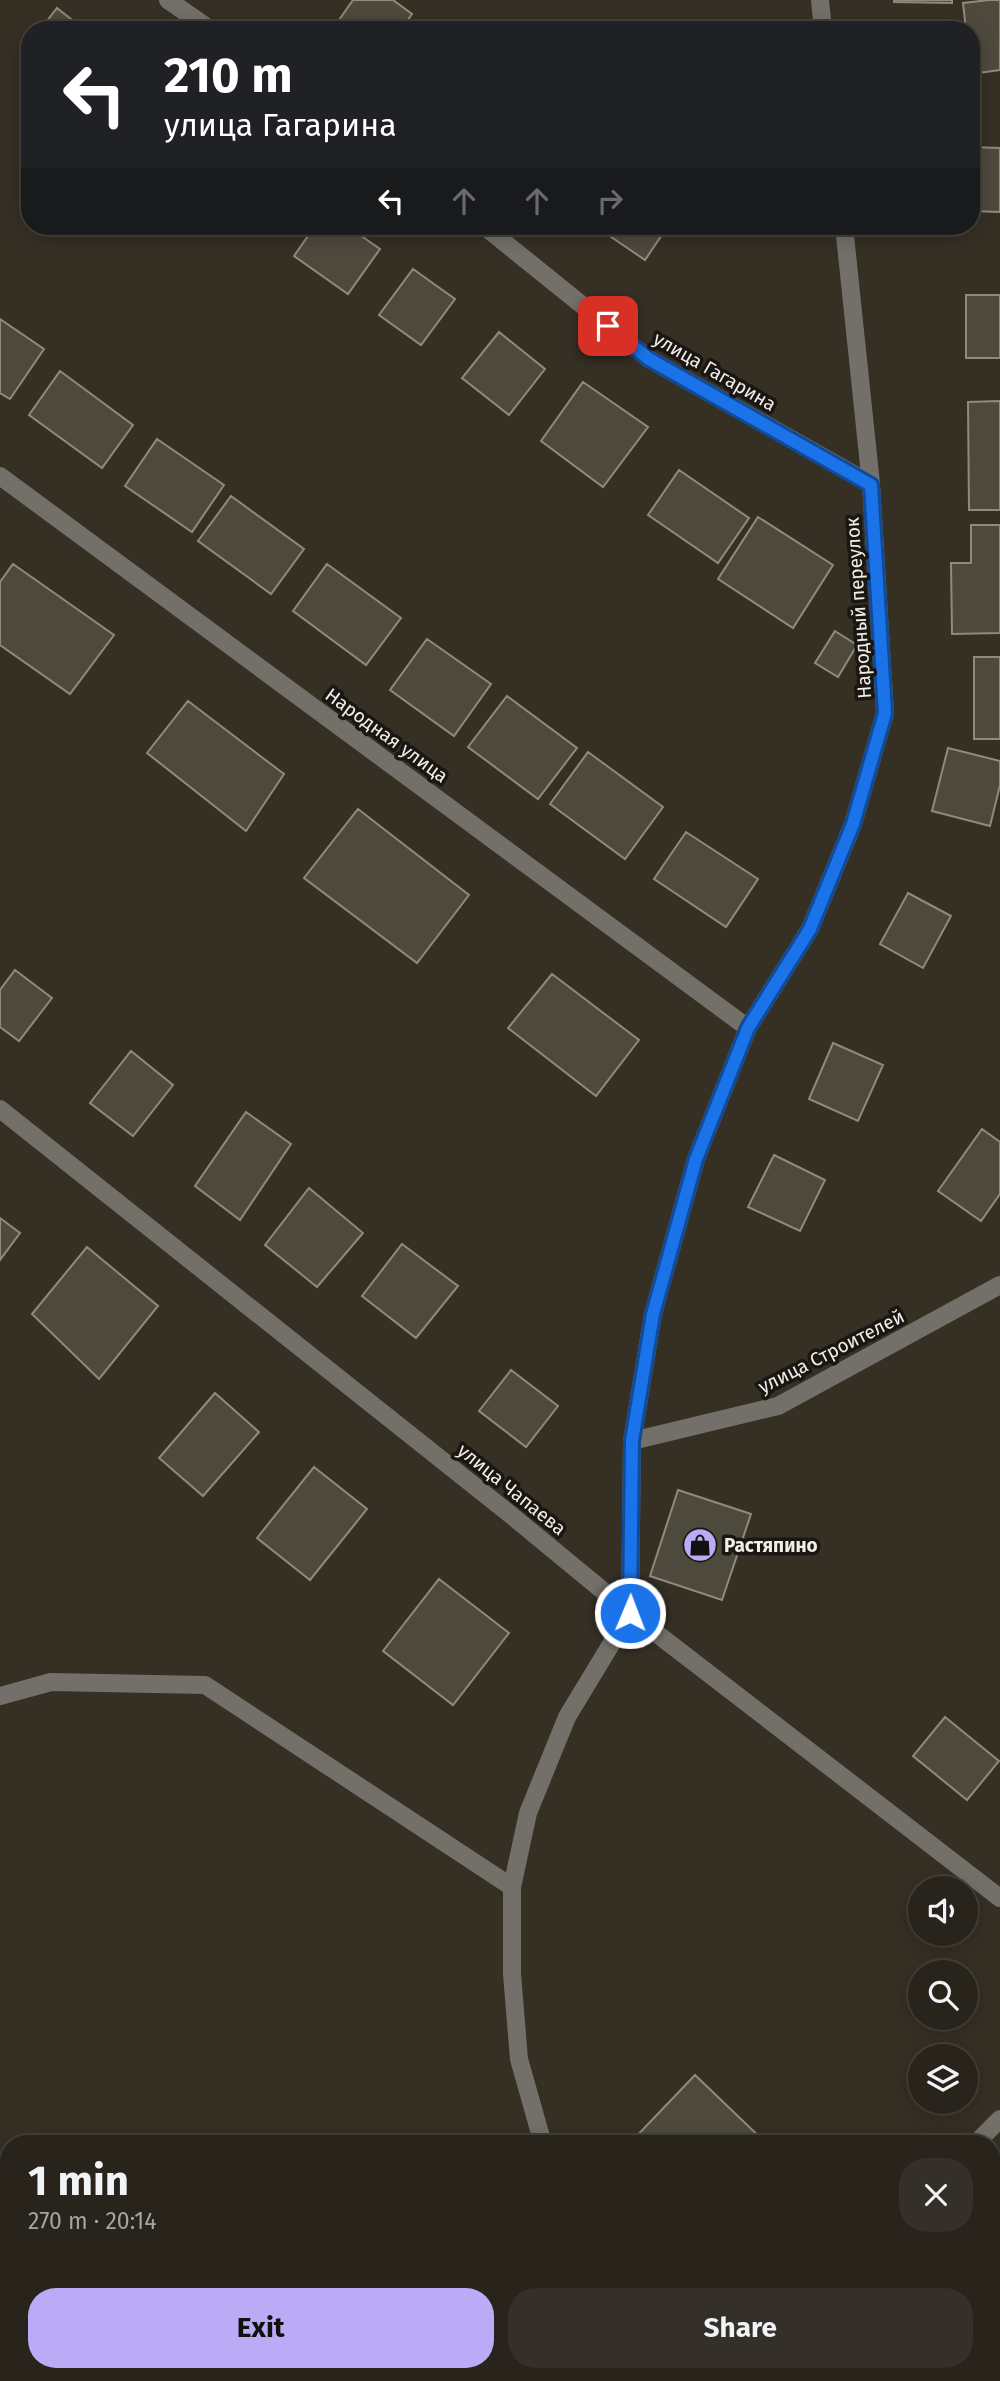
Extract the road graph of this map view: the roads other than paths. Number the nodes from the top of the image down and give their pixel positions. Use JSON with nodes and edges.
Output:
{"nodes":[{"id":1,"x":167,"y":0,"type":"edge"},
{"id":2,"x":820,"y":0,"type":"edge"},
{"id":3,"x":198,"y":21,"type":"edge"},
{"id":4,"x":822,"y":21,"type":"edge"},
{"id":5,"x":495,"y":235,"type":"edge"},
{"id":6,"x":845,"y":235,"type":"edge"},
{"id":7,"x":0,"y":475,"type":"edge"},
{"id":8,"x":871,"y":485,"type":"junction"},
{"id":9,"x":748,"y":1028,"type":"junction"},
{"id":10,"x":0,"y":1109,"type":"edge"},
{"id":11,"x":1000,"y":1285,"type":"edge"},
{"id":12,"x":632,"y":1441,"type":"junction"},
{"id":13,"x":630,"y":1613,"type":"junction"},
{"id":14,"x":0,"y":1696,"type":"edge"},
{"id":15,"x":512,"y":1886,"type":"junction"},
{"id":16,"x":1000,"y":1898,"type":"edge"},
{"id":17,"x":1000,"y":2119,"type":"edge"},
{"id":18,"x":540,"y":2135,"type":"edge"},
{"id":19,"x":984,"y":2135,"type":"edge"}],
"edges":[{"from":1,"to":3,"type":"street"},
{"from":2,"to":4,"type":"street"},
{"from":5,"to":8,"type":"street","name":"улица Гагарина"},
{"from":6,"to":8,"type":"street","name":"Народный переулок"},
{"from":7,"to":9,"type":"street","name":"Народная улица"},
{"from":8,"to":9,"type":"street","name":"Народный переулок"},
{"from":9,"to":12,"type":"street","name":"Народный переулок"},
{"from":10,"to":13,"type":"street","name":"улица Чапаева"},
{"from":11,"to":12,"type":"street","name":"улица Строителей"},
{"from":12,"to":13,"type":"street","name":"Народный переулок"},
{"from":13,"to":15,"type":"street"},
{"from":13,"to":16,"type":"street","name":"улица Чапаева"},
{"from":14,"to":15,"type":"street"},
{"from":15,"to":18,"type":"street"},
{"from":17,"to":19,"type":"street"}]}
